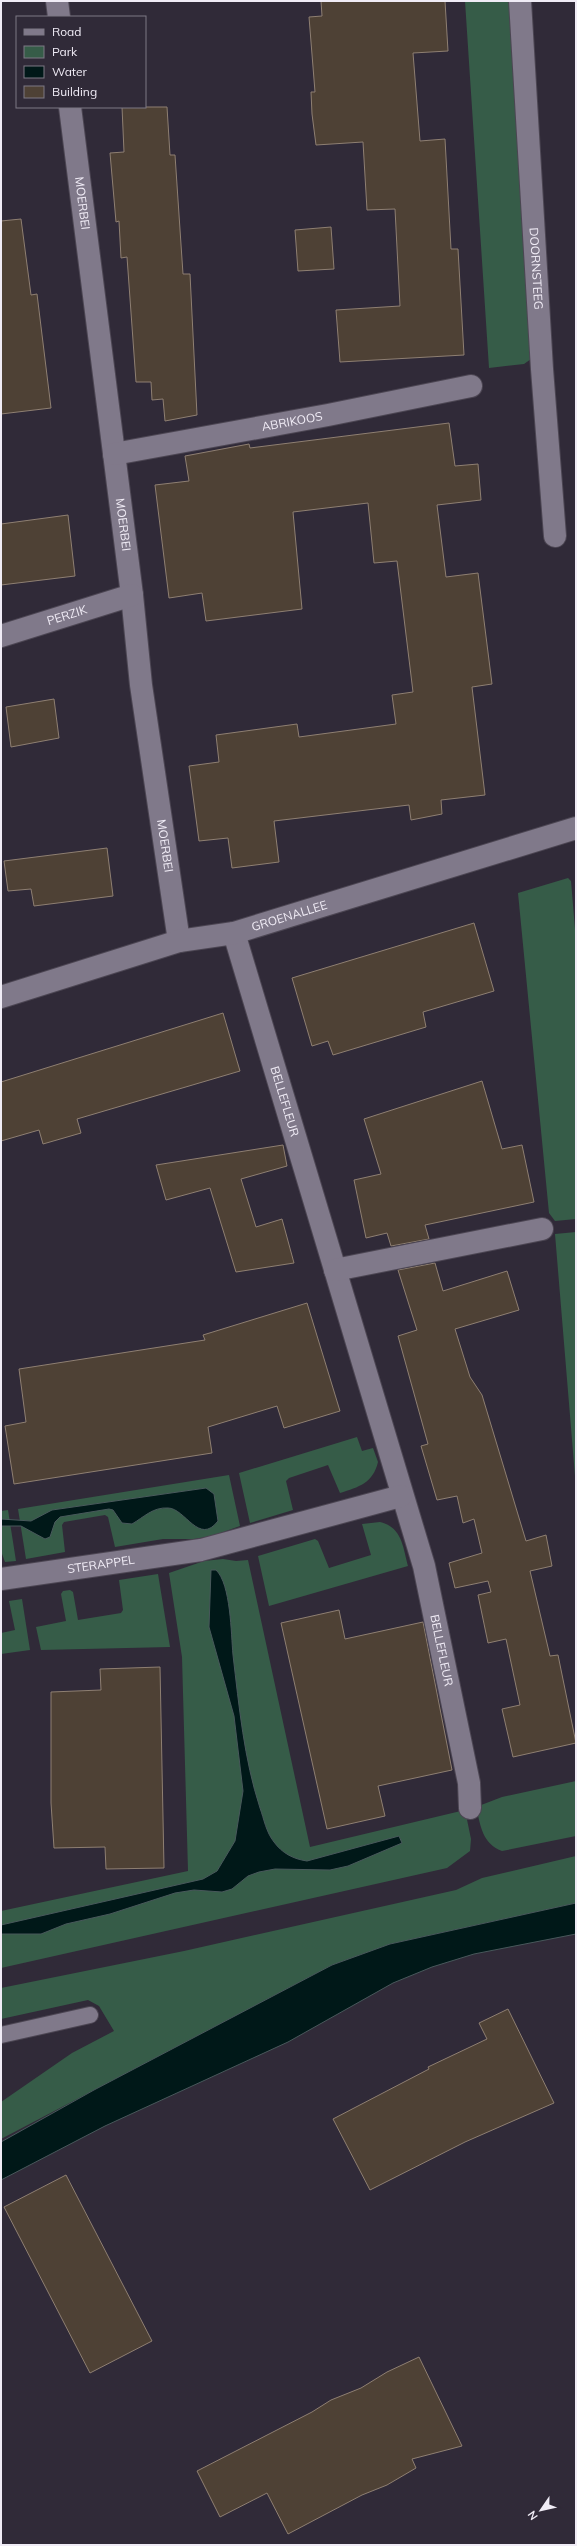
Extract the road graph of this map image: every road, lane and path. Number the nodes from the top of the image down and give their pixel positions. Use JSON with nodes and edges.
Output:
{"nodes":[{"id":1,"x":57,"y":1,"type":"edge"},
{"id":2,"x":520,"y":1,"type":"edge"},
{"id":3,"x":59,"y":16,"type":"edge"},
{"id":4,"x":70,"y":108,"type":"edge"},
{"id":5,"x":471,"y":386,"type":"dead end"},
{"id":6,"x":114,"y":454,"type":"junction"},
{"id":7,"x":555,"y":536,"type":"dead end"},
{"id":8,"x":132,"y":595,"type":"junction"},
{"id":9,"x":1,"y":636,"type":"edge"},
{"id":10,"x":576,"y":828,"type":"edge"},
{"id":11,"x":234,"y":933,"type":"junction"},
{"id":12,"x":179,"y":941,"type":"junction"},
{"id":13,"x":1,"y":998,"type":"edge"},
{"id":14,"x":542,"y":1229,"type":"dead end"},
{"id":15,"x":335,"y":1270,"type":"junction"},
{"id":16,"x":401,"y":1496,"type":"junction"},
{"id":17,"x":1,"y":1579,"type":"edge"},
{"id":18,"x":470,"y":1808,"type":"dead end"},
{"id":19,"x":90,"y":2015,"type":"dead end"},
{"id":20,"x":1,"y":2035,"type":"edge"}],
"edges":[{"from":1,"to":3,"type":"street"},
{"from":2,"to":7,"type":"street","name":"DOORNSTEEG"},
{"from":4,"to":6,"type":"street","name":"MOERBEI"},
{"from":5,"to":6,"type":"street","name":"ABRIKOOS"},
{"from":6,"to":8,"type":"street","name":"MOERBEI"},
{"from":8,"to":9,"type":"street","name":"PERZIK"},
{"from":8,"to":12,"type":"street","name":"MOERBEI"},
{"from":10,"to":11,"type":"street","name":"GROENALLEE"},
{"from":11,"to":12,"type":"street","name":"GROENALLEE"},
{"from":11,"to":15,"type":"street","name":"BELLEFLEUR"},
{"from":12,"to":13,"type":"street","name":"GROENALLEE"},
{"from":14,"to":15,"type":"street"},
{"from":15,"to":16,"type":"street","name":"BELLEFLEUR"},
{"from":16,"to":17,"type":"street","name":"STERAPPEL"},
{"from":16,"to":18,"type":"street","name":"BELLEFLEUR"},
{"from":19,"to":20,"type":"lane"}]}
